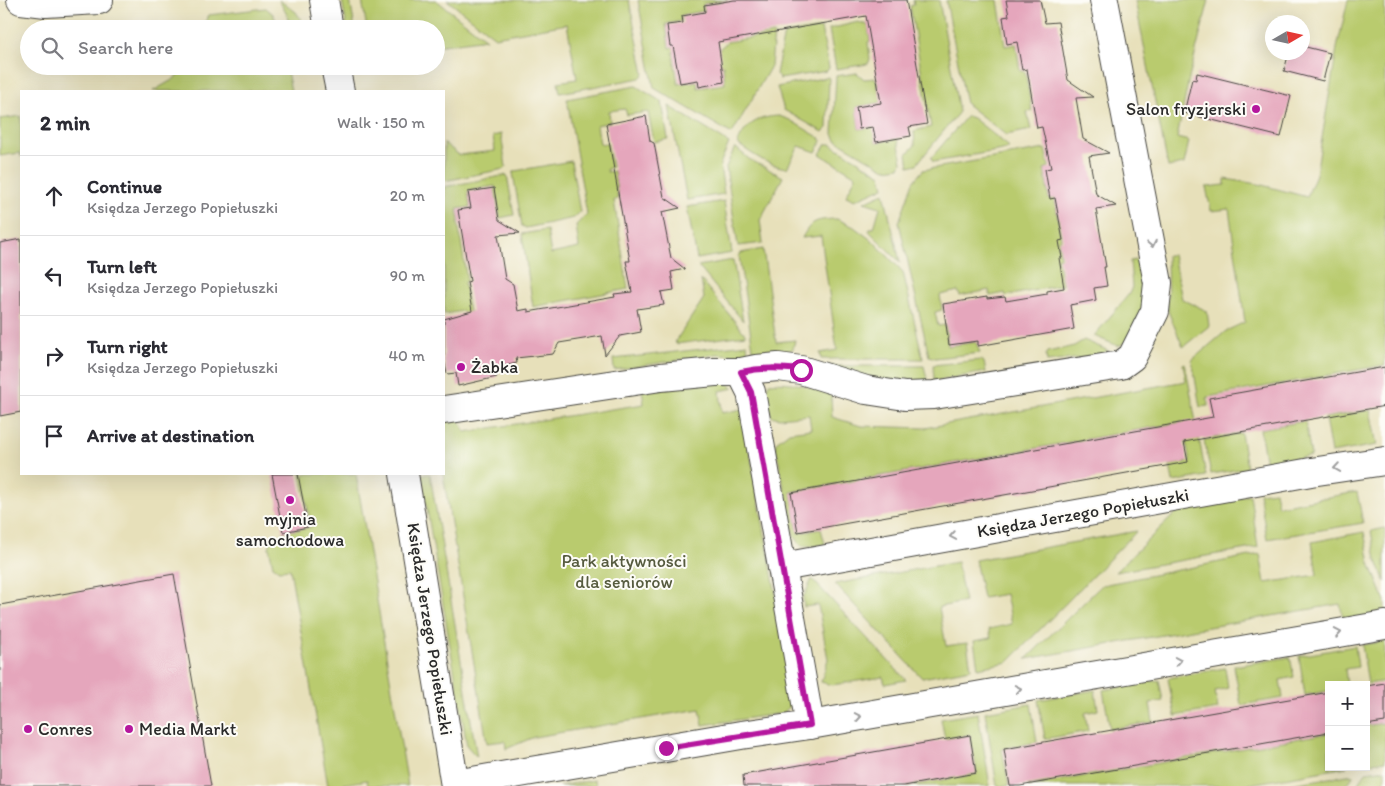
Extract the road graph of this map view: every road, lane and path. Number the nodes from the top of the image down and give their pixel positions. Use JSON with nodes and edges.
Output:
{"nodes":[{"id":1,"x":21,"y":0,"type":"edge"},
{"id":2,"x":99,"y":0,"type":"edge"},
{"id":3,"x":324,"y":0,"type":"edge"},
{"id":4,"x":1104,"y":0,"type":"edge"},
{"id":5,"x":327,"y":20,"type":"edge"},
{"id":6,"x":337,"y":75,"type":"edge"},
{"id":7,"x":340,"y":90,"type":"edge"},
{"id":8,"x":741,"y":372,"type":"junction"},
{"id":9,"x":445,"y":410,"type":"edge"},
{"id":10,"x":1385,"y":461,"type":"edge"},
{"id":11,"x":404,"y":475,"type":"edge"},
{"id":12,"x":782,"y":567,"type":"junction"},
{"id":13,"x":1385,"y":625,"type":"edge"},
{"id":14,"x":810,"y":725,"type":"junction"},
{"id":15,"x":455,"y":785,"type":"edge"}],
"edges":[{"from":1,"to":2,"type":"street"},
{"from":3,"to":5,"type":"street"},
{"from":4,"to":8,"type":"street","one_way":true},
{"from":6,"to":7,"type":"street"},
{"from":8,"to":9,"type":"street"},
{"from":8,"to":12,"type":"street"},
{"from":10,"to":12,"type":"street","name":"Księdza Jerzego Popiełuszki","one_way":true},
{"from":11,"to":15,"type":"street","name":"Księdza Jerzego Popiełuszki"},
{"from":12,"to":14,"type":"street"},
{"from":14,"to":13,"type":"street","name":"Księdza Jerzego Popiełuszki","one_way":true},
{"from":14,"to":15,"type":"street","name":"Księdza Jerzego Popiełuszki"}]}
